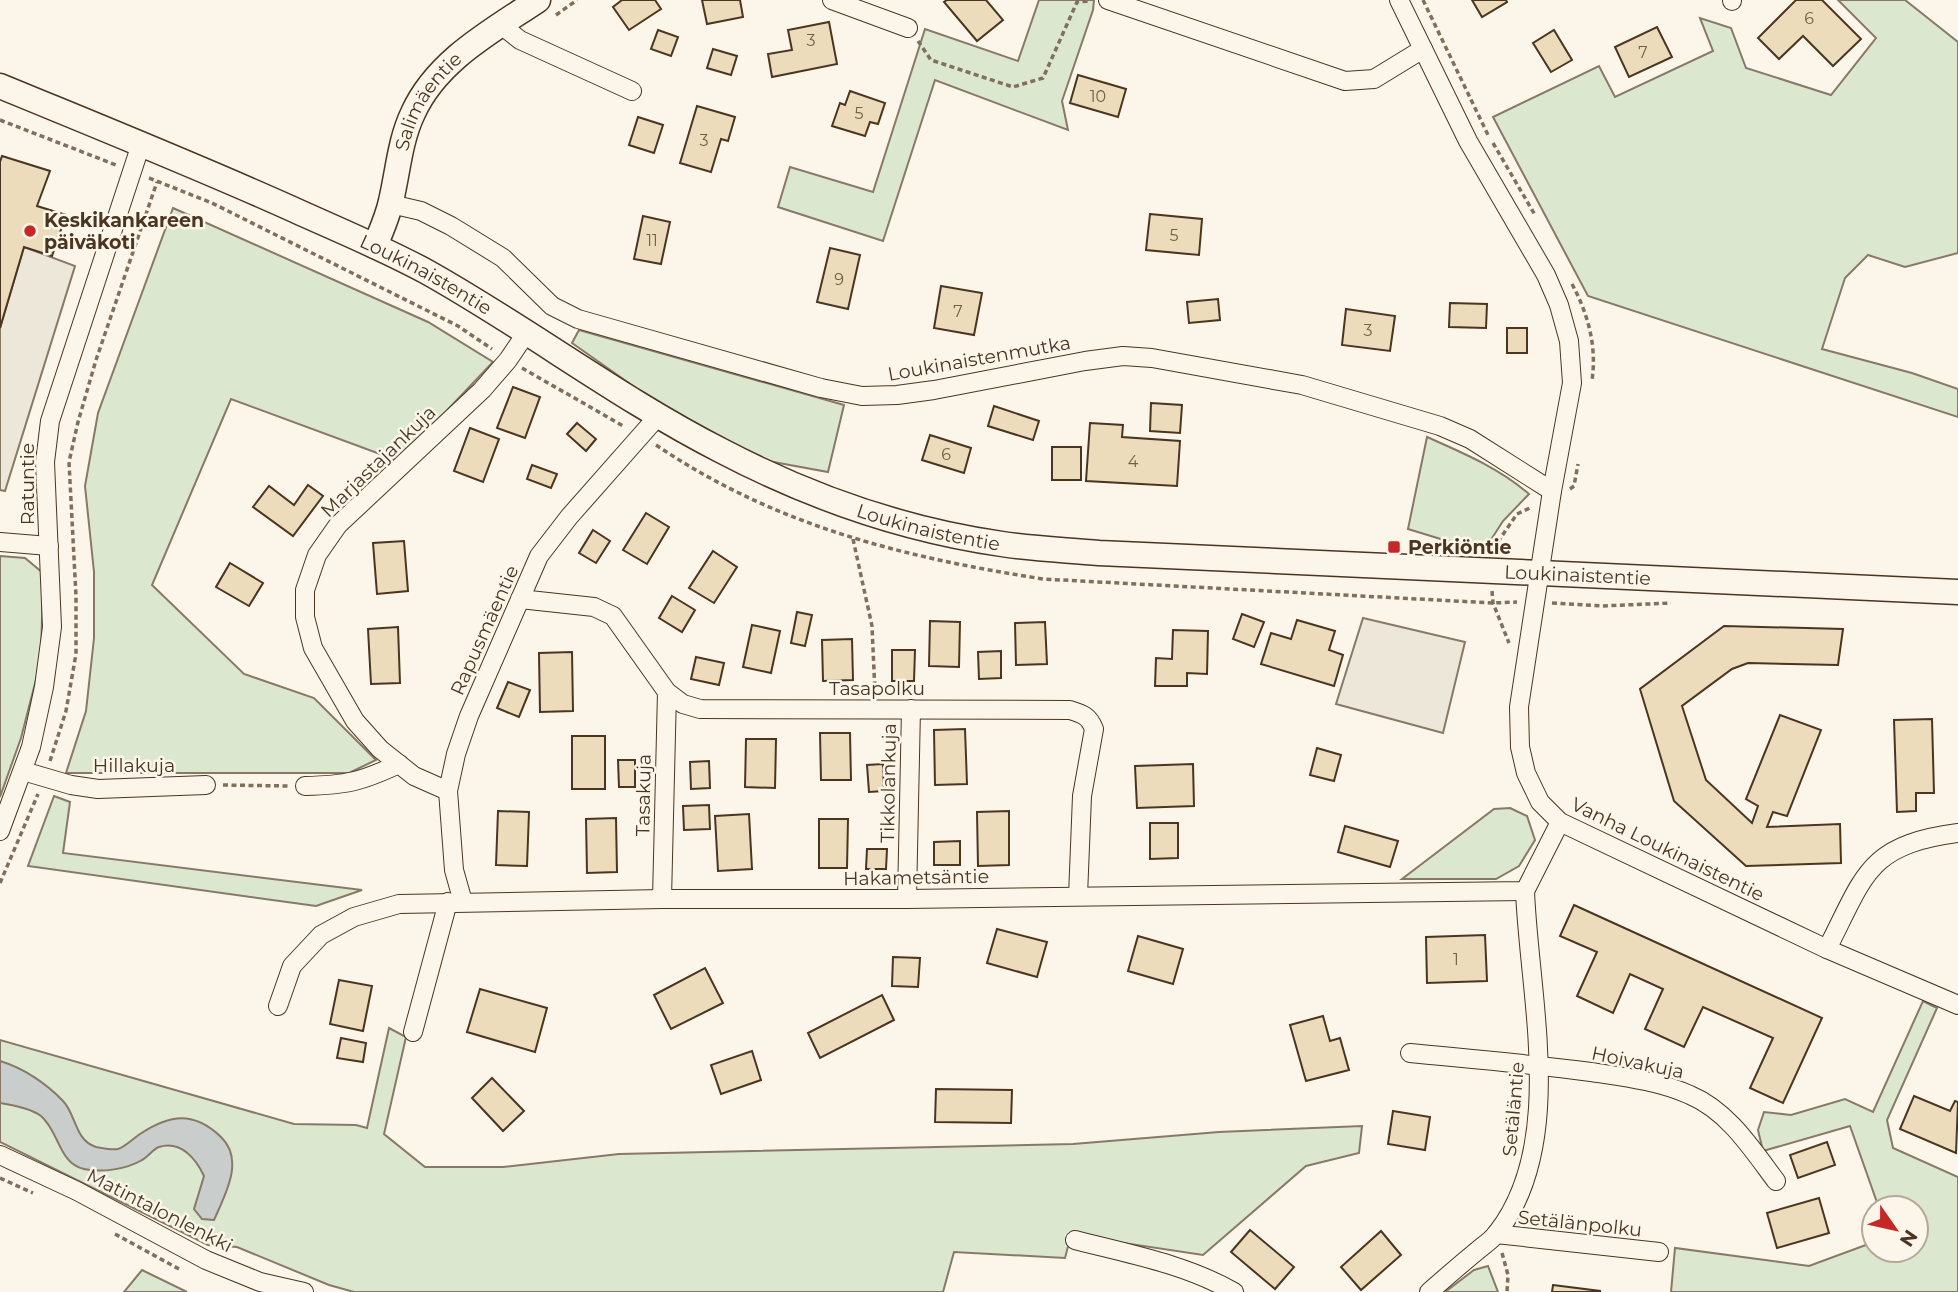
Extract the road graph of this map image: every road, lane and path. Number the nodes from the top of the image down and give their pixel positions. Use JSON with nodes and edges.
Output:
{"nodes":[{"id":1,"x":577,"y":0,"type":"edge"},
{"id":2,"x":832,"y":0,"type":"edge"},
{"id":3,"x":1099,"y":0,"type":"edge"},
{"id":4,"x":1108,"y":0,"type":"edge"},
{"id":5,"x":1399,"y":0,"type":"edge"},
{"id":6,"x":1423,"y":0,"type":"edge"},
{"id":7,"x":546,"y":8,"type":"edge"},
{"id":8,"x":501,"y":25,"type":"junction"},
{"id":9,"x":908,"y":28,"type":"joint"},
{"id":10,"x":1423,"y":49,"type":"junction"},
{"id":11,"x":0,"y":86,"type":"edge"},
{"id":12,"x":632,"y":91,"type":"dead end"},
{"id":13,"x":0,"y":120,"type":"edge"},
{"id":14,"x":141,"y":144,"type":"junction"},
{"id":15,"x":131,"y":171,"type":"junction"},
{"id":16,"x":157,"y":182,"type":"junction"},
{"id":17,"x":391,"y":204,"type":"junction"},
{"id":18,"x":1537,"y":219,"type":"dead end"},
{"id":19,"x":375,"y":246,"type":"junction"},
{"id":20,"x":1567,"y":274,"type":"dead end"},
{"id":21,"x":527,"y":332,"type":"junction"},
{"id":22,"x":508,"y":360,"type":"junction"},
{"id":23,"x":1590,"y":390,"type":"dead end"},
{"id":24,"x":659,"y":415,"type":"junction"},
{"id":25,"x":639,"y":435,"type":"junction"},
{"id":26,"x":1579,"y":459,"type":"dead end"},
{"id":27,"x":1551,"y":495,"type":"junction"},
{"id":28,"x":853,"y":539,"type":"junction"},
{"id":29,"x":0,"y":542,"type":"edge"},
{"id":30,"x":49,"y":546,"type":"junction"},
{"id":31,"x":1490,"y":571,"type":"junction"},
{"id":32,"x":1539,"y":573,"type":"junction"},
{"id":33,"x":1958,"y":592,"type":"edge"},
{"id":34,"x":520,"y":598,"type":"junction"},
{"id":35,"x":1535,"y":602,"type":"junction"},
{"id":36,"x":1683,"y":602,"type":"dead end"},
{"id":37,"x":1493,"y":603,"type":"junction"},
{"id":38,"x":667,"y":692,"type":"junction"},
{"id":39,"x":876,"y":709,"type":"junction"},
{"id":40,"x":911,"y":709,"type":"junction"},
{"id":41,"x":399,"y":764,"type":"junction"},
{"id":42,"x":23,"y":771,"type":"junction"},
{"id":43,"x":45,"y":777,"type":"junction"},
{"id":44,"x":206,"y":785,"type":"joint"},
{"id":45,"x":304,"y":786,"type":"joint"},
{"id":46,"x":448,"y":791,"type":"junction"},
{"id":47,"x":1560,"y":822,"type":"junction"},
{"id":48,"x":0,"y":831,"type":"edge"},
{"id":49,"x":1958,"y":833,"type":"edge"},
{"id":50,"x":0,"y":883,"type":"edge"},
{"id":51,"x":1525,"y":891,"type":"junction"},
{"id":52,"x":1078,"y":896,"type":"junction"},
{"id":53,"x":662,"y":899,"type":"junction"},
{"id":54,"x":907,"y":899,"type":"junction"},
{"id":55,"x":455,"y":902,"type":"junction"},
{"id":56,"x":1827,"y":949,"type":"junction"},
{"id":57,"x":1958,"y":1005,"type":"edge"},
{"id":58,"x":278,"y":1006,"type":"dead end"},
{"id":59,"x":413,"y":1032,"type":"dead end"},
{"id":60,"x":1410,"y":1053,"type":"dead end"},
{"id":61,"x":1539,"y":1065,"type":"junction"},
{"id":62,"x":0,"y":1155,"type":"edge"},
{"id":63,"x":1776,"y":1181,"type":"dead end"},
{"id":64,"x":1496,"y":1234,"type":"junction"},
{"id":65,"x":1074,"y":1240,"type":"dead end"},
{"id":66,"x":1659,"y":1252,"type":"dead end"},
{"id":67,"x":304,"y":1292,"type":"edge"},
{"id":68,"x":1234,"y":1292,"type":"edge"},
{"id":69,"x":1429,"y":1292,"type":"edge"},
{"id":70,"x":1507,"y":1292,"type":"edge"}],
"edges":[{"from":1,"to":7,"type":"path"},
{"from":2,"to":9,"type":"street"},
{"from":3,"to":9,"type":"path"},
{"from":4,"to":10,"type":"street"},
{"from":5,"to":10,"type":"street"},
{"from":6,"to":18,"type":"path"},
{"from":7,"to":8,"type":"street","name":"Salimäentie"},
{"from":8,"to":12,"type":"street"},
{"from":8,"to":17,"type":"street","name":"Salimäentie"},
{"from":10,"to":27,"type":"street"},
{"from":11,"to":14,"type":"street","name":"Loukinaistentie"},
{"from":13,"to":15,"type":"path"},
{"from":14,"to":15,"type":"street","name":"Ratuntie"},
{"from":14,"to":19,"type":"street","name":"Loukinaistentie"},
{"from":15,"to":16,"type":"path"},
{"from":15,"to":30,"type":"street","name":"Ratuntie"},
{"from":16,"to":22,"type":"path"},
{"from":16,"to":43,"type":"path"},
{"from":17,"to":19,"type":"street","name":"Salimäentie"},
{"from":17,"to":27,"type":"street","name":"Loukinaistenmutka"},
{"from":19,"to":21,"type":"street","name":"Loukinaistentie"},
{"from":20,"to":23,"type":"path"},
{"from":21,"to":22,"type":"street","name":"Marjastajankuja"},
{"from":21,"to":24,"type":"street","name":"Loukinaistentie"},
{"from":22,"to":25,"type":"path"},
{"from":22,"to":41,"type":"street","name":"Marjastajankuja"},
{"from":24,"to":25,"type":"street","name":"Rapusmäentie"},
{"from":24,"to":31,"type":"street","name":"Loukinaistentie"},
{"from":25,"to":28,"type":"path"},
{"from":25,"to":34,"type":"street","name":"Rapusmäentie"},
{"from":26,"to":27,"type":"path"},
{"from":27,"to":31,"type":"path"},
{"from":27,"to":32,"type":"street"},
{"from":28,"to":37,"type":"path"},
{"from":28,"to":39,"type":"path"},
{"from":29,"to":30,"type":"street"},
{"from":30,"to":42,"type":"street","name":"Ratuntie"},
{"from":31,"to":32,"type":"street","name":"Loukinaistentie"},
{"from":31,"to":37,"type":"path"},
{"from":32,"to":33,"type":"street","name":"Loukinaistentie"},
{"from":32,"to":35,"type":"street","name":"Vanha Loukinaistentie"},
{"from":34,"to":38,"type":"street"},
{"from":34,"to":46,"type":"street","name":"Rapusmäentie"},
{"from":35,"to":36,"type":"path"},
{"from":35,"to":37,"type":"path"},
{"from":35,"to":47,"type":"street","name":"Vanha Loukinaistentie"},
{"from":38,"to":39,"type":"street","name":"Tasapolku"},
{"from":38,"to":53,"type":"street","name":"Tasakuja"},
{"from":39,"to":40,"type":"street","name":"Tasapolku"},
{"from":40,"to":52,"type":"street","name":"Tasapolku"},
{"from":40,"to":54,"type":"street","name":"Tikkolankuja"},
{"from":41,"to":45,"type":"street"},
{"from":41,"to":46,"type":"street","name":"Marjastajankuja"},
{"from":42,"to":43,"type":"street","name":"Hillakuja"},
{"from":42,"to":48,"type":"street","name":"Ratuntie"},
{"from":43,"to":44,"type":"street","name":"Hillakuja"},
{"from":43,"to":50,"type":"path"},
{"from":44,"to":45,"type":"path"},
{"from":46,"to":55,"type":"street","name":"Rapusmäentie"},
{"from":47,"to":51,"type":"street"},
{"from":47,"to":56,"type":"street","name":"Vanha Loukinaistentie"},
{"from":49,"to":56,"type":"street"},
{"from":51,"to":52,"type":"street","name":"Hakametsäntie"},
{"from":51,"to":61,"type":"street","name":"Setäläntie"},
{"from":52,"to":54,"type":"street","name":"Hakametsäntie"},
{"from":53,"to":54,"type":"street","name":"Hakametsäntie"},
{"from":53,"to":55,"type":"street","name":"Hakametsäntie"},
{"from":55,"to":58,"type":"street","name":"Hakametsäntie"},
{"from":55,"to":59,"type":"street"},
{"from":56,"to":57,"type":"street","name":"Vanha Loukinaistentie"},
{"from":60,"to":61,"type":"street","name":"Hoivakuja"},
{"from":61,"to":63,"type":"street","name":"Hoivakuja"},
{"from":61,"to":64,"type":"street","name":"Setäläntie"},
{"from":62,"to":67,"type":"street","name":"Matintalonlenkki"},
{"from":64,"to":66,"type":"street","name":"Setälänpolku"},
{"from":64,"to":69,"type":"street","name":"Setäläntie"},
{"from":64,"to":70,"type":"path"},
{"from":65,"to":68,"type":"street"}]}
